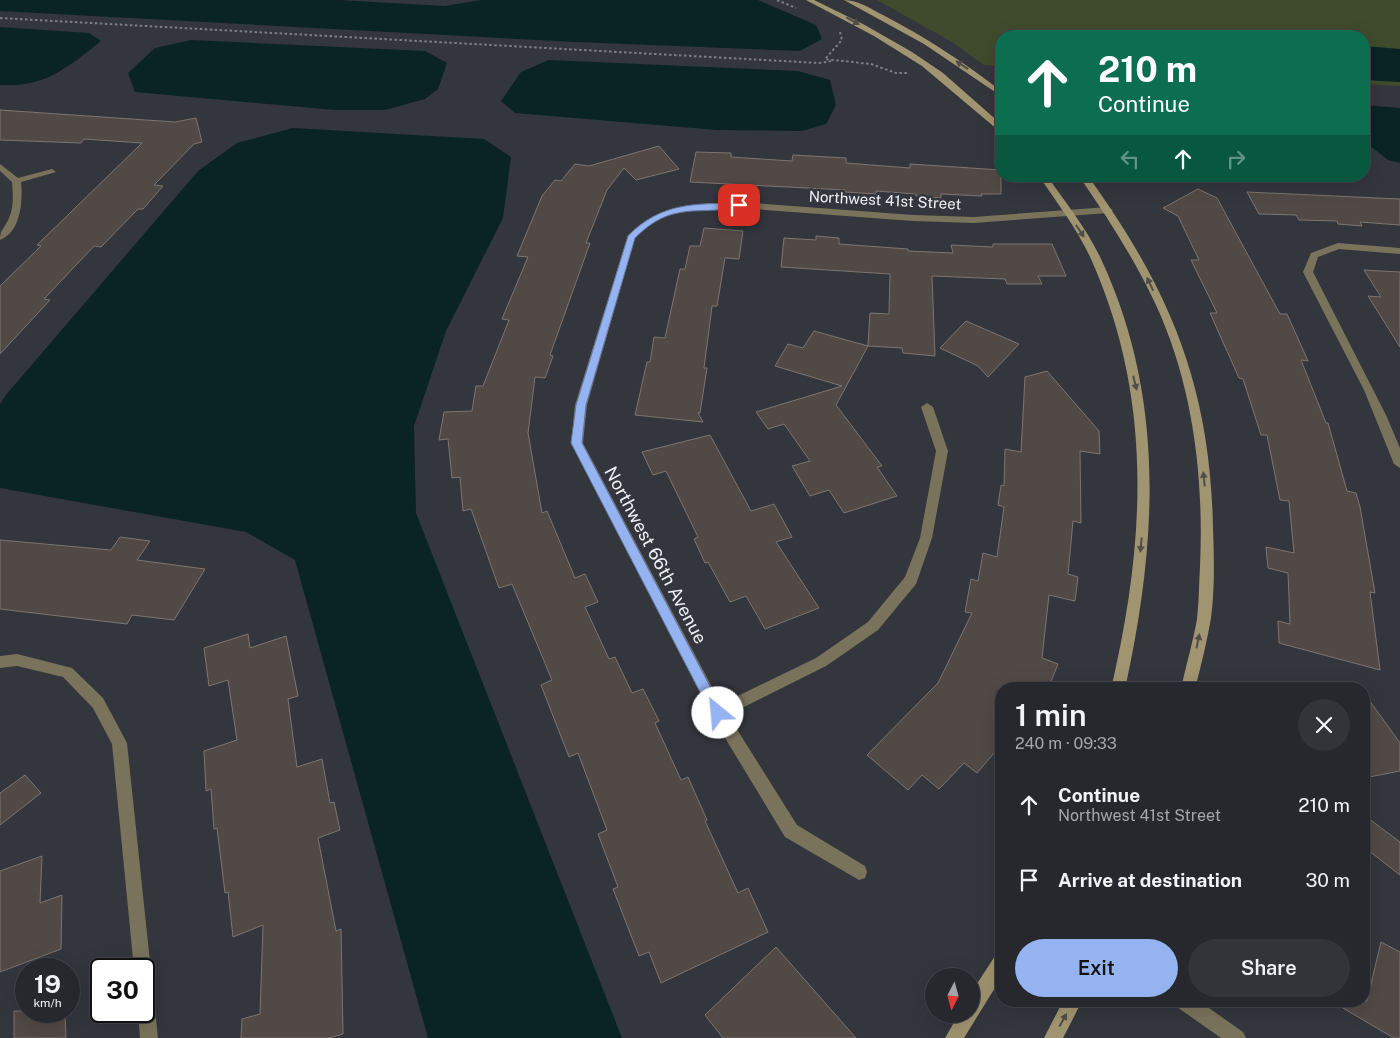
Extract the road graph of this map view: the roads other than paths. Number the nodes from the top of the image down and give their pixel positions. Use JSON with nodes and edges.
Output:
{"nodes":[{"id":1,"x":809,"y":0,"type":"edge"},
{"id":2,"x":847,"y":0,"type":"edge"},
{"id":3,"x":995,"y":89,"type":"edge"},
{"id":4,"x":995,"y":123,"type":"edge"},
{"id":5,"x":0,"y":168,"type":"edge"},
{"id":6,"x":52,"y":172,"type":"dead end"},
{"id":7,"x":16,"y":181,"type":"junction"},
{"id":8,"x":1047,"y":182,"type":"edge"},
{"id":9,"x":1087,"y":182,"type":"edge"},
{"id":10,"x":1108,"y":210,"type":"junction"},
{"id":11,"x":662,"y":214,"type":"joint"},
{"id":12,"x":1068,"y":214,"type":"junction"},
{"id":13,"x":0,"y":237,"type":"edge"},
{"id":14,"x":1400,"y":251,"type":"edge"},
{"id":15,"x":927,"y":407,"type":"dead end"},
{"id":16,"x":1400,"y":464,"type":"edge"},
{"id":17,"x":0,"y":662,"type":"edge"},
{"id":18,"x":1120,"y":682,"type":"edge"},
{"id":19,"x":1189,"y":682,"type":"edge"},
{"id":20,"x":718,"y":713,"type":"junction"},
{"id":21,"x":859,"y":872,"type":"dead end"},
{"id":22,"x":142,"y":958,"type":"edge"},
{"id":23,"x":995,"y":972,"type":"edge"},
{"id":24,"x":980,"y":996,"type":"edge"},
{"id":25,"x":1070,"y":1007,"type":"edge"},
{"id":26,"x":1192,"y":1007,"type":"edge"},
{"id":27,"x":148,"y":1023,"type":"edge"},
{"id":28,"x":963,"y":1023,"type":"edge"},
{"id":29,"x":149,"y":1038,"type":"edge"},
{"id":30,"x":954,"y":1038,"type":"edge"},
{"id":31,"x":1053,"y":1038,"type":"edge"},
{"id":32,"x":1237,"y":1038,"type":"edge"}],
"edges":[{"from":1,"to":4,"type":"street","one_way":true},
{"from":3,"to":2,"type":"street","one_way":true},
{"from":5,"to":7,"type":"street"},
{"from":6,"to":7,"type":"street"},
{"from":7,"to":13,"type":"street"},
{"from":8,"to":12,"type":"street"},
{"from":9,"to":10,"type":"street"},
{"from":10,"to":12,"type":"street","name":"Northwest 41st Street"},
{"from":19,"to":10,"type":"street","one_way":true},
{"from":11,"to":12,"type":"street","name":"Northwest 41st Street"},
{"from":11,"to":20,"type":"street","name":"Northwest 66th Avenue"},
{"from":12,"to":18,"type":"street","one_way":true},
{"from":14,"to":16,"type":"street"},
{"from":15,"to":20,"type":"street"},
{"from":17,"to":22,"type":"street"},
{"from":20,"to":21,"type":"street","name":"Northwest 66th Avenue"},
{"from":23,"to":24,"type":"street"},
{"from":31,"to":25,"type":"street","one_way":true},
{"from":26,"to":32,"type":"street"},
{"from":27,"to":29,"type":"street"},
{"from":28,"to":30,"type":"street"}]}
